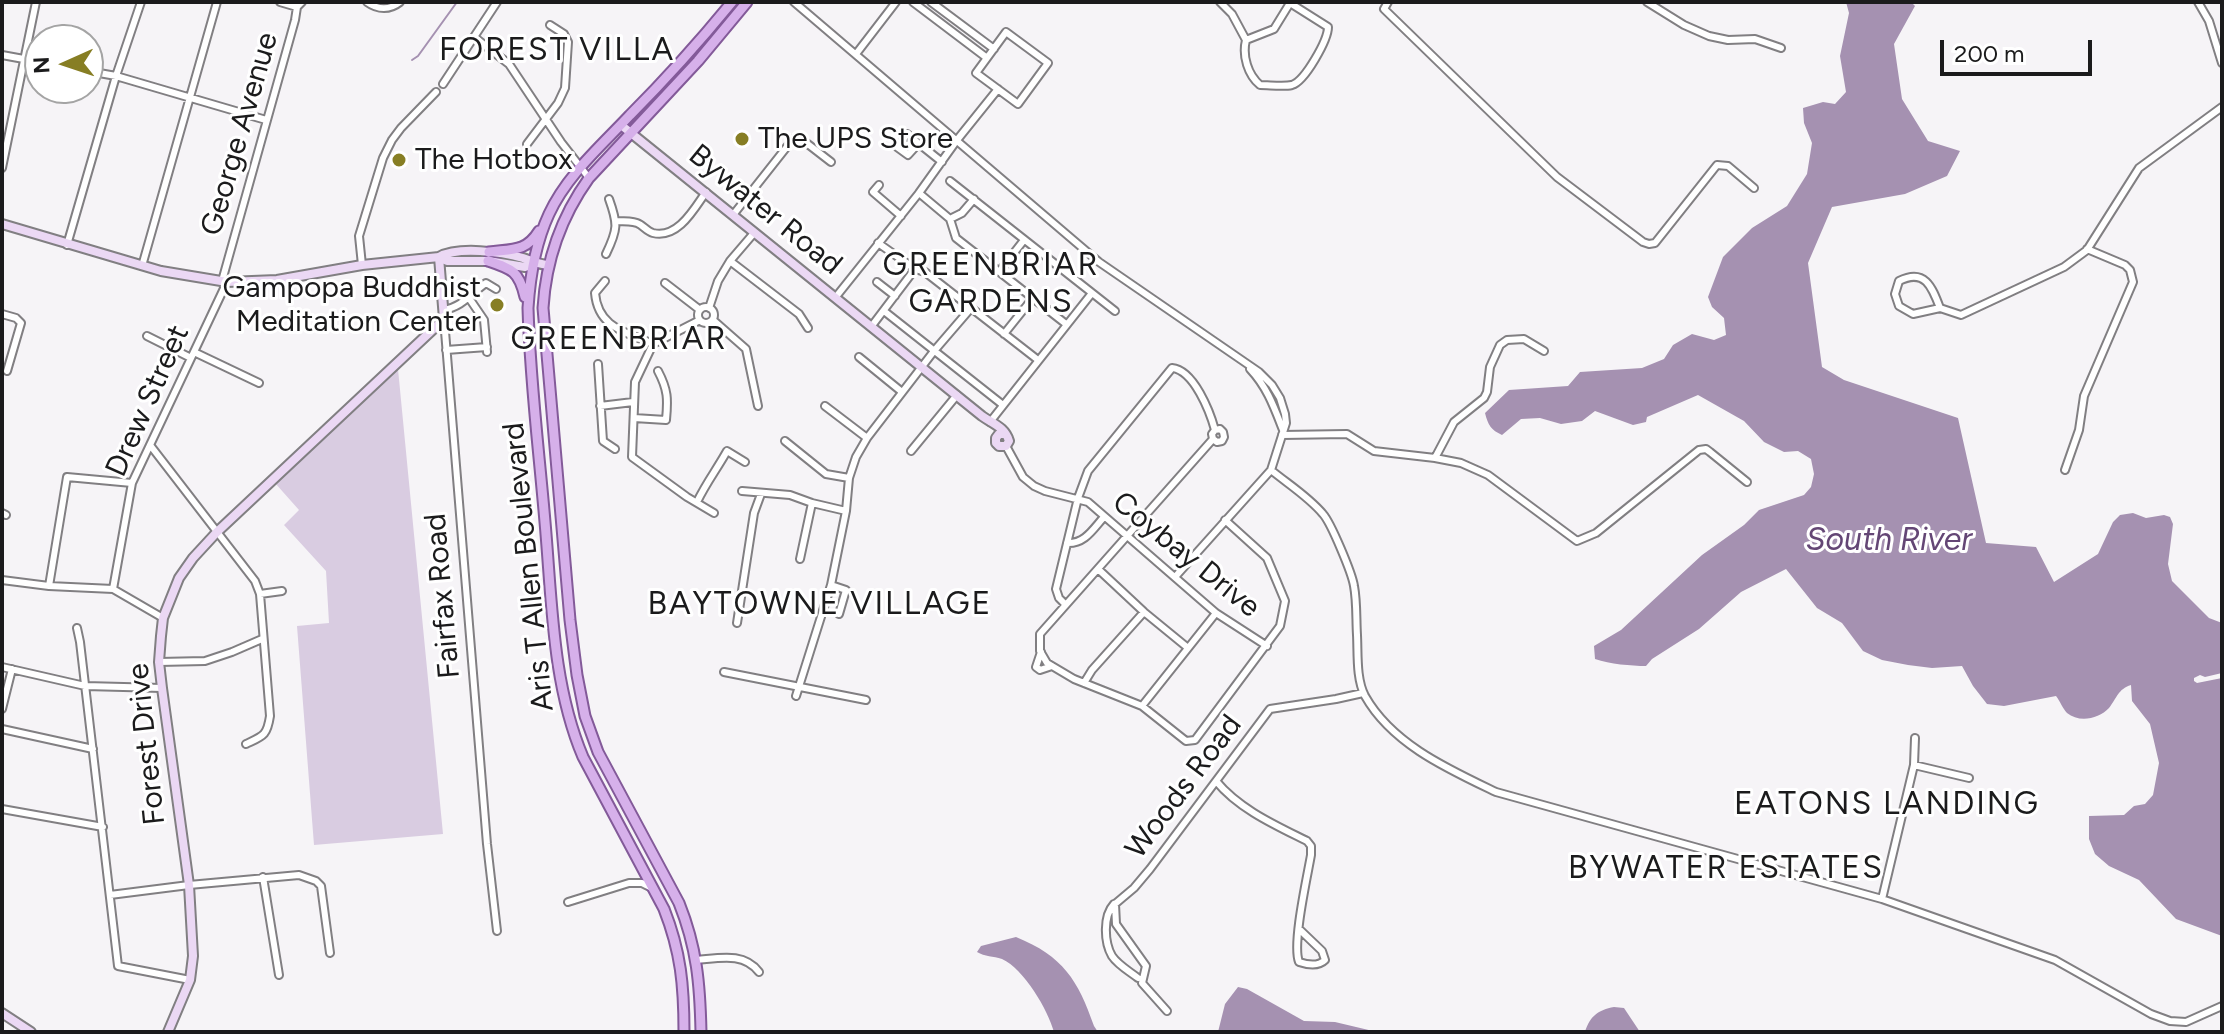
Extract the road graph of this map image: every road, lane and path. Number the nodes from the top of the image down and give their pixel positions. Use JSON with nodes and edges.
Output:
{"nodes":[{"id":1,"x":36,"y":2,"type":"edge"},
{"id":2,"x":141,"y":2,"type":"edge"},
{"id":3,"x":217,"y":2,"type":"edge"},
{"id":4,"x":280,"y":2,"type":"edge"},
{"id":5,"x":367,"y":2,"type":"edge"},
{"id":6,"x":497,"y":2,"type":"edge"},
{"id":7,"x":732,"y":2,"type":"edge"},
{"id":8,"x":747,"y":2,"type":"edge"},
{"id":9,"x":794,"y":2,"type":"edge"},
{"id":10,"x":896,"y":2,"type":"edge"},
{"id":11,"x":913,"y":2,"type":"edge"},
{"id":12,"x":931,"y":2,"type":"edge"},
{"id":13,"x":1220,"y":2,"type":"edge"},
{"id":14,"x":1388,"y":2,"type":"edge"},
{"id":15,"x":1647,"y":2,"type":"edge"},
{"id":16,"x":2198,"y":2,"type":"edge"},
{"id":17,"x":399,"y":3,"type":"edge"},
{"id":18,"x":297,"y":4,"type":"edge"},
{"id":19,"x":31,"y":24,"type":"edge"},
{"id":20,"x":550,"y":25,"type":"dead end"},
{"id":21,"x":474,"y":37,"type":"junction"},
{"id":22,"x":1246,"y":40,"type":"junction"},
{"id":23,"x":1781,"y":48,"type":"dead end"},
{"id":24,"x":994,"y":49,"type":"junction"},
{"id":25,"x":856,"y":54,"type":"junction"},
{"id":26,"x":2,"y":55,"type":"edge"},
{"id":27,"x":987,"y":58,"type":"junction"},
{"id":28,"x":24,"y":59,"type":"joint"},
{"id":29,"x":2222,"y":63,"type":"edge"},
{"id":30,"x":104,"y":74,"type":"edge"},
{"id":31,"x":116,"y":76,"type":"junction"},
{"id":32,"x":443,"y":84,"type":"dead end"},
{"id":33,"x":998,"y":89,"type":"junction"},
{"id":34,"x":436,"y":92,"type":"dead end"},
{"id":35,"x":653,"y":92,"type":"junction"},
{"id":36,"x":190,"y":98,"type":"junction"},
{"id":37,"x":661,"y":100,"type":"junction"},
{"id":38,"x":2222,"y":107,"type":"edge"},
{"id":39,"x":266,"y":120,"type":"junction"},
{"id":40,"x":546,"y":120,"type":"junction"},
{"id":41,"x":621,"y":125,"type":"junction"},
{"id":42,"x":631,"y":133,"type":"junction"},
{"id":43,"x":957,"y":140,"type":"junction"},
{"id":44,"x":527,"y":144,"type":"dead end"},
{"id":45,"x":918,"y":144,"type":"dead end"},
{"id":46,"x":831,"y":162,"type":"dead end"},
{"id":47,"x":942,"y":162,"type":"junction"},
{"id":48,"x":581,"y":166,"type":"junction"},
{"id":49,"x":2,"y":168,"type":"edge"},
{"id":50,"x":589,"y":178,"type":"junction"},
{"id":51,"x":950,"y":181,"type":"dead end"},
{"id":52,"x":879,"y":185,"type":"dead end"},
{"id":53,"x":1754,"y":188,"type":"dead end"},
{"id":54,"x":706,"y":192,"type":"junction"},
{"id":55,"x":919,"y":193,"type":"junction"},
{"id":56,"x":609,"y":199,"type":"dead end"},
{"id":57,"x":974,"y":199,"type":"junction"},
{"id":58,"x":549,"y":214,"type":"junction"},
{"id":59,"x":733,"y":215,"type":"junction"},
{"id":60,"x":901,"y":216,"type":"junction"},
{"id":61,"x":950,"y":219,"type":"junction"},
{"id":62,"x":617,"y":221,"type":"junction"},
{"id":63,"x":2,"y":224,"type":"edge"},
{"id":64,"x":754,"y":233,"type":"junction"},
{"id":65,"x":1024,"y":240,"type":"junction"},
{"id":66,"x":878,"y":243,"type":"junction"},
{"id":67,"x":67,"y":245,"type":"junction"},
{"id":68,"x":2087,"y":249,"type":"junction"},
{"id":69,"x":606,"y":254,"type":"dead end"},
{"id":70,"x":488,"y":256,"type":"junction"},
{"id":71,"x":439,"y":257,"type":"junction"},
{"id":72,"x":730,"y":261,"type":"junction"},
{"id":73,"x":534,"y":264,"type":"junction"},
{"id":74,"x":362,"y":265,"type":"junction"},
{"id":75,"x":548,"y":265,"type":"junction"},
{"id":76,"x":142,"y":266,"type":"junction"},
{"id":77,"x":915,"y":269,"type":"junction"},
{"id":78,"x":999,"y":272,"type":"junction"},
{"id":79,"x":224,"y":281,"type":"junction"},
{"id":80,"x":605,"y":281,"type":"dead end"},
{"id":81,"x":877,"y":282,"type":"dead end"},
{"id":82,"x":665,"y":283,"type":"dead end"},
{"id":83,"x":496,"y":289,"type":"dead end"},
{"id":84,"x":1092,"y":293,"type":"junction"},
{"id":85,"x":895,"y":296,"type":"junction"},
{"id":86,"x":469,"y":298,"type":"junction"},
{"id":87,"x":835,"y":298,"type":"junction"},
{"id":88,"x":1032,"y":299,"type":"junction"},
{"id":89,"x":528,"y":308,"type":"junction"},
{"id":90,"x":709,"y":308,"type":"junction"},
{"id":91,"x":971,"y":308,"type":"junction"},
{"id":92,"x":1940,"y":308,"type":"junction"},
{"id":93,"x":700,"y":310,"type":"junction"},
{"id":94,"x":884,"y":311,"type":"junction"},
{"id":95,"x":1115,"y":311,"type":"dead end"},
{"id":96,"x":2,"y":314,"type":"edge"},
{"id":97,"x":443,"y":315,"type":"junction"},
{"id":98,"x":700,"y":320,"type":"junction"},
{"id":99,"x":713,"y":320,"type":"junction"},
{"id":100,"x":1066,"y":324,"type":"junction"},
{"id":101,"x":871,"y":327,"type":"junction"},
{"id":102,"x":808,"y":328,"type":"dead end"},
{"id":103,"x":1004,"y":334,"type":"junction"},
{"id":104,"x":147,"y":336,"type":"dead end"},
{"id":105,"x":653,"y":344,"type":"junction"},
{"id":106,"x":446,"y":350,"type":"junction"},
{"id":107,"x":934,"y":351,"type":"junction"},
{"id":108,"x":1544,"y":351,"type":"dead end"},
{"id":109,"x":193,"y":355,"type":"junction"},
{"id":110,"x":859,"y":357,"type":"dead end"},
{"id":111,"x":1038,"y":360,"type":"junction"},
{"id":112,"x":598,"y":364,"type":"dead end"},
{"id":113,"x":922,"y":367,"type":"junction"},
{"id":114,"x":7,"y":371,"type":"dead end"},
{"id":115,"x":658,"y":371,"type":"dead end"},
{"id":116,"x":259,"y":383,"type":"dead end"},
{"id":117,"x":902,"y":392,"type":"junction"},
{"id":118,"x":957,"y":395,"type":"junction"},
{"id":119,"x":633,"y":402,"type":"junction"},
{"id":120,"x":1003,"y":405,"type":"junction"},
{"id":121,"x":600,"y":406,"type":"junction"},
{"id":122,"x":758,"y":406,"type":"dead end"},
{"id":123,"x":825,"y":406,"type":"dead end"},
{"id":124,"x":634,"y":418,"type":"junction"},
{"id":125,"x":990,"y":422,"type":"junction"},
{"id":126,"x":1215,"y":430,"type":"junction"},
{"id":127,"x":1282,"y":433,"type":"junction"},
{"id":128,"x":867,"y":438,"type":"junction"},
{"id":129,"x":1213,"y":439,"type":"junction"},
{"id":130,"x":785,"y":441,"type":"dead end"},
{"id":131,"x":150,"y":445,"type":"junction"},
{"id":132,"x":1006,"y":446,"type":"joint"},
{"id":133,"x":615,"y":449,"type":"dead end"},
{"id":134,"x":911,"y":451,"type":"dead end"},
{"id":135,"x":1435,"y":458,"type":"junction"},
{"id":136,"x":745,"y":462,"type":"dead end"},
{"id":137,"x":1271,"y":470,"type":"junction"},
{"id":138,"x":2065,"y":470,"type":"dead end"},
{"id":139,"x":849,"y":478,"type":"junction"},
{"id":140,"x":1747,"y":482,"type":"dead end"},
{"id":141,"x":132,"y":483,"type":"junction"},
{"id":142,"x":742,"y":491,"type":"dead end"},
{"id":143,"x":761,"y":494,"type":"junction"},
{"id":144,"x":1078,"y":498,"type":"junction"},
{"id":145,"x":697,"y":502,"type":"junction"},
{"id":146,"x":812,"y":503,"type":"junction"},
{"id":147,"x":846,"y":511,"type":"junction"},
{"id":148,"x":714,"y":513,"type":"dead end"},
{"id":149,"x":1104,"y":517,"type":"junction"},
{"id":150,"x":1225,"y":520,"type":"junction"},
{"id":151,"x":217,"y":532,"type":"junction"},
{"id":152,"x":1127,"y":537,"type":"junction"},
{"id":153,"x":1067,"y":543,"type":"junction"},
{"id":154,"x":800,"y":559,"type":"dead end"},
{"id":155,"x":1098,"y":569,"type":"junction"},
{"id":156,"x":1175,"y":577,"type":"junction"},
{"id":157,"x":2,"y":580,"type":"edge"},
{"id":158,"x":831,"y":585,"type":"junction"},
{"id":159,"x":49,"y":586,"type":"junction"},
{"id":160,"x":113,"y":589,"type":"junction"},
{"id":161,"x":282,"y":591,"type":"dead end"},
{"id":162,"x":260,"y":594,"type":"junction"},
{"id":163,"x":1065,"y":604,"type":"junction"},
{"id":164,"x":1144,"y":612,"type":"junction"},
{"id":165,"x":1216,"y":613,"type":"junction"},
{"id":166,"x":839,"y":614,"type":"dead end"},
{"id":167,"x":163,"y":618,"type":"junction"},
{"id":168,"x":737,"y":623,"type":"dead end"},
{"id":169,"x":77,"y":628,"type":"dead end"},
{"id":170,"x":262,"y":639,"type":"junction"},
{"id":171,"x":1267,"y":646,"type":"junction"},
{"id":172,"x":1188,"y":648,"type":"junction"},
{"id":173,"x":159,"y":662,"type":"junction"},
{"id":174,"x":2,"y":667,"type":"edge"},
{"id":175,"x":12,"y":669,"type":"junction"},
{"id":176,"x":724,"y":672,"type":"dead end"},
{"id":177,"x":1084,"y":683,"type":"junction"},
{"id":178,"x":85,"y":686,"type":"junction"},
{"id":179,"x":799,"y":687,"type":"junction"},
{"id":180,"x":162,"y":688,"type":"junction"},
{"id":181,"x":1363,"y":693,"type":"junction"},
{"id":182,"x":796,"y":696,"type":"dead end"},
{"id":183,"x":866,"y":700,"type":"dead end"},
{"id":184,"x":1142,"y":706,"type":"junction"},
{"id":185,"x":2,"y":709,"type":"edge"},
{"id":186,"x":2,"y":729,"type":"edge"},
{"id":187,"x":1915,"y":738,"type":"dead end"},
{"id":188,"x":246,"y":744,"type":"dead end"},
{"id":189,"x":93,"y":749,"type":"junction"},
{"id":190,"x":1914,"y":765,"type":"junction"},
{"id":191,"x":1969,"y":778,"type":"dead end"},
{"id":192,"x":1216,"y":781,"type":"junction"},
{"id":193,"x":2,"y":809,"type":"edge"},
{"id":194,"x":103,"y":827,"type":"junction"},
{"id":195,"x":639,"y":862,"type":"junction"},
{"id":196,"x":263,"y":877,"type":"junction"},
{"id":197,"x":629,"y":883,"type":"junction"},
{"id":198,"x":189,"y":885,"type":"junction"},
{"id":199,"x":653,"y":889,"type":"junction"},
{"id":200,"x":110,"y":895,"type":"junction"},
{"id":201,"x":1882,"y":899,"type":"junction"},
{"id":202,"x":568,"y":902,"type":"dead end"},
{"id":203,"x":1115,"y":904,"type":"junction"},
{"id":204,"x":1299,"y":929,"type":"junction"},
{"id":205,"x":497,"y":931,"type":"dead end"},
{"id":206,"x":330,"y":953,"type":"dead end"},
{"id":207,"x":697,"y":960,"type":"junction"},
{"id":208,"x":759,"y":972,"type":"dead end"},
{"id":209,"x":279,"y":975,"type":"dead end"},
{"id":210,"x":1138,"y":978,"type":"dead end"},
{"id":211,"x":190,"y":980,"type":"junction"},
{"id":212,"x":2222,"y":1006,"type":"edge"},
{"id":213,"x":1167,"y":1011,"type":"dead end"},
{"id":214,"x":2,"y":1013,"type":"edge"},
{"id":215,"x":31,"y":1032,"type":"edge"},
{"id":216,"x":168,"y":1032,"type":"edge"},
{"id":217,"x":684,"y":1032,"type":"edge"},
{"id":218,"x":701,"y":1032,"type":"edge"}],
"edges":[{"from":1,"to":19,"type":"street"},
{"from":2,"to":31,"type":"street"},
{"from":3,"to":36,"type":"street"},
{"from":4,"to":18,"type":"street"},
{"from":5,"to":17,"type":"street"},
{"from":6,"to":21,"type":"street"},
{"from":7,"to":35,"type":"main road"},
{"from":8,"to":37,"type":"main road"},
{"from":9,"to":25,"type":"street"},
{"from":10,"to":25,"type":"street"},
{"from":11,"to":27,"type":"street"},
{"from":12,"to":24,"type":"street"},
{"from":13,"to":22,"type":"street"},
{"from":14,"to":53,"type":"street"},
{"from":15,"to":23,"type":"street"},
{"from":16,"to":29,"type":"street"},
{"from":18,"to":39,"type":"street","name":"George Avenue"},
{"from":20,"to":40,"type":"street"},
{"from":21,"to":32,"type":"street"},
{"from":21,"to":40,"type":"street"},
{"from":22,"to":22,"type":"street"},
{"from":24,"to":27,"type":"street"},
{"from":24,"to":33,"type":"street"},
{"from":25,"to":43,"type":"street"},
{"from":26,"to":28,"type":"street"},
{"from":27,"to":33,"type":"street"},
{"from":28,"to":49,"type":"street"},
{"from":30,"to":31,"type":"street"},
{"from":31,"to":36,"type":"street"},
{"from":31,"to":67,"type":"street"},
{"from":33,"to":43,"type":"street"},
{"from":34,"to":74,"type":"street"},
{"from":35,"to":37,"type":"main road"},
{"from":35,"to":41,"type":"main road"},
{"from":36,"to":39,"type":"street"},
{"from":36,"to":76,"type":"street"},
{"from":37,"to":42,"type":"main road"},
{"from":38,"to":68,"type":"street"},
{"from":39,"to":79,"type":"street","name":"George Avenue"},
{"from":40,"to":44,"type":"street"},
{"from":40,"to":48,"type":"street"},
{"from":41,"to":42,"type":"street","name":"Bywater Road"},
{"from":41,"to":48,"type":"main road"},
{"from":42,"to":50,"type":"main road"},
{"from":42,"to":54,"type":"street","name":"Bywater Road"},
{"from":43,"to":47,"type":"street"},
{"from":43,"to":127,"type":"street"},
{"from":45,"to":47,"type":"street"},
{"from":46,"to":59,"type":"street"},
{"from":47,"to":55,"type":"street"},
{"from":48,"to":50,"type":"street"},
{"from":48,"to":58,"type":"main road"},
{"from":50,"to":75,"type":"main road"},
{"from":51,"to":57,"type":"street"},
{"from":52,"to":60,"type":"street"},
{"from":54,"to":59,"type":"street","name":"Bywater Road"},
{"from":54,"to":62,"type":"street"},
{"from":55,"to":60,"type":"street"},
{"from":55,"to":61,"type":"street"},
{"from":56,"to":62,"type":"street"},
{"from":57,"to":61,"type":"street"},
{"from":57,"to":65,"type":"street"},
{"from":58,"to":70,"type":"main road"},
{"from":58,"to":73,"type":"main road"},
{"from":59,"to":64,"type":"street","name":"Bywater Road"},
{"from":60,"to":66,"type":"street"},
{"from":61,"to":78,"type":"street"},
{"from":62,"to":69,"type":"street"},
{"from":63,"to":67,"type":"street"},
{"from":64,"to":72,"type":"street"},
{"from":64,"to":87,"type":"street","name":"Bywater Road"},
{"from":65,"to":78,"type":"street"},
{"from":65,"to":84,"type":"street"},
{"from":66,"to":77,"type":"street"},
{"from":66,"to":87,"type":"street"},
{"from":67,"to":76,"type":"street"},
{"from":68,"to":92,"type":"street"},
{"from":68,"to":138,"type":"street"},
{"from":70,"to":71,"type":"street"},
{"from":70,"to":73,"type":"street"},
{"from":70,"to":89,"type":"main road"},
{"from":71,"to":74,"type":"street"},
{"from":71,"to":97,"type":"street","name":"Fairfax Road"},
{"from":72,"to":90,"type":"street"},
{"from":72,"to":102,"type":"street"},
{"from":73,"to":75,"type":"street"},
{"from":73,"to":89,"type":"main road","name":"Aris T Allen Boulevard"},
{"from":74,"to":79,"type":"street"},
{"from":75,"to":207,"type":"main road","name":"Aris T Allen Boulevard"},
{"from":76,"to":79,"type":"street"},
{"from":77,"to":85,"type":"street"},
{"from":77,"to":91,"type":"street"},
{"from":78,"to":88,"type":"street"},
{"from":79,"to":109,"type":"street","name":"Drew Street"},
{"from":80,"to":105,"type":"street"},
{"from":81,"to":85,"type":"street"},
{"from":82,"to":93,"type":"street"},
{"from":83,"to":86,"type":"street"},
{"from":84,"to":95,"type":"street"},
{"from":84,"to":100,"type":"street"},
{"from":85,"to":94,"type":"street"},
{"from":86,"to":97,"type":"street"},
{"from":86,"to":106,"type":"street"},
{"from":87,"to":101,"type":"street","name":"Bywater Road"},
{"from":88,"to":100,"type":"street"},
{"from":88,"to":103,"type":"street"},
{"from":89,"to":195,"type":"main road","name":"Aris T Allen Boulevard"},
{"from":90,"to":93,"type":"street"},
{"from":90,"to":99,"type":"street"},
{"from":91,"to":103,"type":"street"},
{"from":91,"to":107,"type":"street"},
{"from":92,"to":92,"type":"street"},
{"from":93,"to":98,"type":"street"},
{"from":94,"to":101,"type":"street"},
{"from":94,"to":107,"type":"street"},
{"from":96,"to":114,"type":"street"},
{"from":97,"to":106,"type":"street","name":"Fairfax Road"},
{"from":97,"to":151,"type":"street","name":"Forest Drive"},
{"from":98,"to":99,"type":"street"},
{"from":98,"to":105,"type":"street"},
{"from":99,"to":122,"type":"street"},
{"from":100,"to":111,"type":"street"},
{"from":101,"to":113,"type":"street","name":"Bywater Road"},
{"from":103,"to":111,"type":"street"},
{"from":104,"to":109,"type":"street"},
{"from":105,"to":119,"type":"street"},
{"from":106,"to":205,"type":"street","name":"Fairfax Road"},
{"from":107,"to":113,"type":"street"},
{"from":107,"to":120,"type":"street"},
{"from":108,"to":135,"type":"street"},
{"from":109,"to":116,"type":"street"},
{"from":109,"to":131,"type":"street","name":"Drew Street"},
{"from":110,"to":117,"type":"street"},
{"from":111,"to":120,"type":"street"},
{"from":112,"to":121,"type":"street"},
{"from":113,"to":117,"type":"street"},
{"from":113,"to":118,"type":"street","name":"Bywater Road"},
{"from":115,"to":124,"type":"street"},
{"from":117,"to":128,"type":"street"},
{"from":118,"to":125,"type":"street","name":"Bywater Road"},
{"from":118,"to":134,"type":"street"},
{"from":119,"to":121,"type":"street"},
{"from":119,"to":124,"type":"street"},
{"from":120,"to":125,"type":"street"},
{"from":121,"to":133,"type":"street"},
{"from":123,"to":128,"type":"street"},
{"from":124,"to":145,"type":"street"},
{"from":125,"to":132,"type":"street","name":"Bywater Road"},
{"from":126,"to":129,"type":"street"},
{"from":126,"to":129,"type":"street"},
{"from":126,"to":144,"type":"street"},
{"from":127,"to":135,"type":"street"},
{"from":127,"to":137,"type":"street"},
{"from":128,"to":139,"type":"street"},
{"from":129,"to":152,"type":"street"},
{"from":130,"to":139,"type":"street"},
{"from":131,"to":141,"type":"street","name":"Drew Street"},
{"from":131,"to":151,"type":"street"},
{"from":132,"to":144,"type":"street"},
{"from":135,"to":140,"type":"street"},
{"from":136,"to":145,"type":"street"},
{"from":137,"to":150,"type":"street"},
{"from":137,"to":181,"type":"street"},
{"from":139,"to":147,"type":"street"},
{"from":141,"to":159,"type":"street"},
{"from":141,"to":160,"type":"street","name":"Drew Street"},
{"from":142,"to":143,"type":"street"},
{"from":143,"to":146,"type":"street"},
{"from":143,"to":168,"type":"street"},
{"from":144,"to":149,"type":"street","name":"Coybay Drive"},
{"from":144,"to":153,"type":"street"},
{"from":145,"to":148,"type":"street"},
{"from":146,"to":147,"type":"street"},
{"from":146,"to":154,"type":"street"},
{"from":147,"to":158,"type":"street"},
{"from":149,"to":152,"type":"street","name":"Coybay Drive"},
{"from":149,"to":153,"type":"street"},
{"from":150,"to":156,"type":"street"},
{"from":150,"to":171,"type":"street"},
{"from":151,"to":162,"type":"street"},
{"from":151,"to":167,"type":"street","name":"Forest Drive"},
{"from":152,"to":155,"type":"street"},
{"from":152,"to":156,"type":"street","name":"Coybay Drive"},
{"from":153,"to":163,"type":"street"},
{"from":155,"to":163,"type":"street"},
{"from":155,"to":164,"type":"street"},
{"from":156,"to":165,"type":"street","name":"Coybay Drive"},
{"from":157,"to":159,"type":"street"},
{"from":158,"to":166,"type":"street"},
{"from":158,"to":179,"type":"street"},
{"from":159,"to":160,"type":"street"},
{"from":160,"to":167,"type":"street"},
{"from":161,"to":162,"type":"street"},
{"from":162,"to":170,"type":"street"},
{"from":163,"to":177,"type":"street"},
{"from":164,"to":172,"type":"street"},
{"from":164,"to":177,"type":"street"},
{"from":165,"to":171,"type":"street","name":"Coybay Drive"},
{"from":165,"to":172,"type":"street"},
{"from":167,"to":173,"type":"street","name":"Forest Drive"},
{"from":169,"to":178,"type":"street"},
{"from":170,"to":173,"type":"street"},
{"from":170,"to":188,"type":"street"},
{"from":171,"to":184,"type":"street"},
{"from":172,"to":184,"type":"street"},
{"from":173,"to":180,"type":"street","name":"Forest Drive"},
{"from":174,"to":175,"type":"street"},
{"from":175,"to":178,"type":"street"},
{"from":175,"to":185,"type":"street"},
{"from":176,"to":179,"type":"street"},
{"from":177,"to":184,"type":"street"},
{"from":178,"to":180,"type":"street"},
{"from":178,"to":189,"type":"street"},
{"from":179,"to":182,"type":"street"},
{"from":179,"to":183,"type":"street"},
{"from":180,"to":198,"type":"street","name":"Forest Drive"},
{"from":181,"to":192,"type":"street","name":"Woods Road"},
{"from":181,"to":201,"type":"street"},
{"from":186,"to":189,"type":"street"},
{"from":187,"to":190,"type":"street"},
{"from":189,"to":194,"type":"street"},
{"from":190,"to":191,"type":"street"},
{"from":190,"to":201,"type":"street"},
{"from":192,"to":203,"type":"street","name":"Woods Road"},
{"from":192,"to":204,"type":"street"},
{"from":193,"to":194,"type":"street"},
{"from":194,"to":200,"type":"street"},
{"from":195,"to":197,"type":"street"},
{"from":195,"to":199,"type":"main road","name":"Aris T Allen Boulevard"},
{"from":196,"to":198,"type":"street"},
{"from":196,"to":206,"type":"street"},
{"from":196,"to":209,"type":"street"},
{"from":197,"to":199,"type":"street"},
{"from":197,"to":202,"type":"street"},
{"from":198,"to":200,"type":"street"},
{"from":198,"to":211,"type":"street","name":"Forest Drive"},
{"from":199,"to":217,"type":"main road","name":"Aris T Allen Boulevard"},
{"from":200,"to":211,"type":"street"},
{"from":201,"to":212,"type":"street"},
{"from":203,"to":210,"type":"street"},
{"from":203,"to":213,"type":"street"},
{"from":204,"to":204,"type":"street"},
{"from":207,"to":208,"type":"street"},
{"from":207,"to":218,"type":"main road","name":"Aris T Allen Boulevard"},
{"from":211,"to":216,"type":"street","name":"Forest Drive"},
{"from":214,"to":215,"type":"street"}]}
